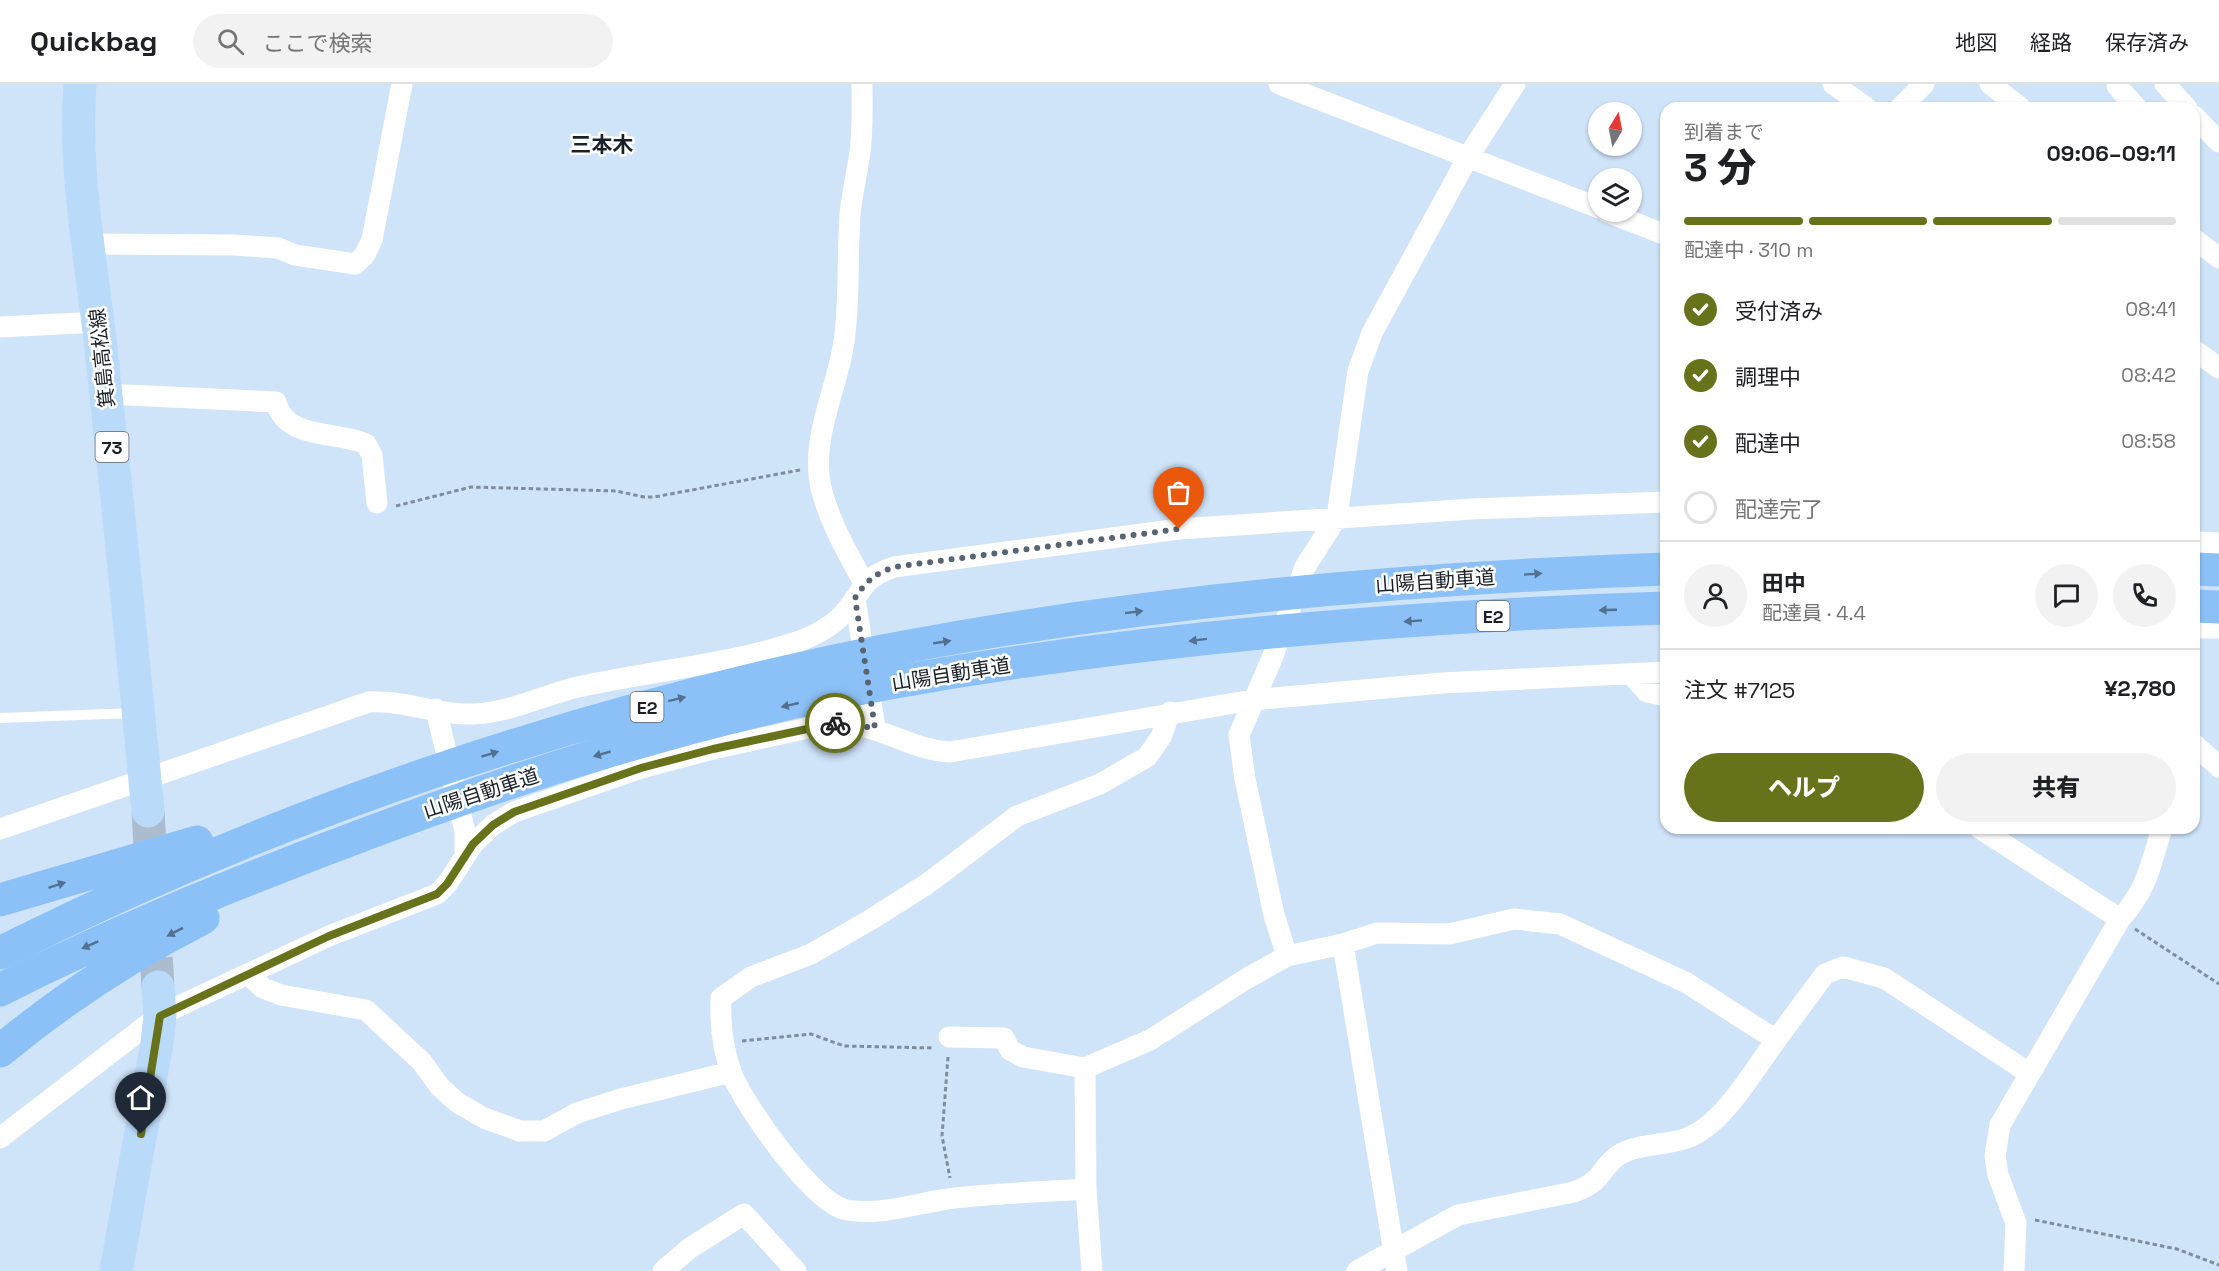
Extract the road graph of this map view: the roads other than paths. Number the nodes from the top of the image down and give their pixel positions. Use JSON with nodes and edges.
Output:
{"nodes":[{"id":1,"x":80,"y":84,"type":"edge"},
{"id":2,"x":402,"y":84,"type":"edge"},
{"id":3,"x":862,"y":84,"type":"edge"},
{"id":4,"x":1279,"y":84,"type":"edge"},
{"id":5,"x":1515,"y":84,"type":"edge"},
{"id":6,"x":1833,"y":84,"type":"edge"},
{"id":7,"x":1924,"y":84,"type":"edge"},
{"id":8,"x":1990,"y":84,"type":"edge"},
{"id":9,"x":2165,"y":84,"type":"edge"},
{"id":10,"x":2118,"y":85,"type":"edge"},
{"id":11,"x":1858,"y":102,"type":"edge"},
{"id":12,"x":1906,"y":102,"type":"edge"},
{"id":13,"x":2013,"y":102,"type":"edge"},
{"id":14,"x":2132,"y":102,"type":"edge"},
{"id":15,"x":2182,"y":102,"type":"edge"},
{"id":16,"x":2200,"y":122,"type":"edge"},
{"id":17,"x":2219,"y":142,"type":"edge"},
{"id":18,"x":1470,"y":154,"type":"junction"},
{"id":19,"x":1588,"y":203,"type":"edge"},
{"id":20,"x":1633,"y":222,"type":"edge"},
{"id":21,"x":1660,"y":233,"type":"edge"},
{"id":22,"x":90,"y":244,"type":"junction"},
{"id":23,"x":2200,"y":244,"type":"edge"},
{"id":24,"x":2219,"y":258,"type":"edge"},
{"id":25,"x":98,"y":322,"type":"junction"},
{"id":26,"x":0,"y":327,"type":"edge"},
{"id":27,"x":2200,"y":354,"type":"edge"},
{"id":28,"x":2219,"y":368,"type":"edge"},
{"id":29,"x":106,"y":394,"type":"junction"},
{"id":30,"x":1660,"y":502,"type":"edge"},
{"id":31,"x":377,"y":503,"type":"road end"},
{"id":32,"x":1337,"y":517,"type":"junction"},
{"id":33,"x":2200,"y":542,"type":"edge"},
{"id":34,"x":2219,"y":543,"type":"edge"},
{"id":35,"x":1660,"y":569,"type":"edge"},
{"id":36,"x":2200,"y":569,"type":"edge"},
{"id":37,"x":2219,"y":570,"type":"edge"},
{"id":38,"x":860,"y":590,"type":"junction"},
{"id":39,"x":2200,"y":606,"type":"edge"},
{"id":40,"x":2219,"y":607,"type":"edge"},
{"id":41,"x":1660,"y":608,"type":"edge"},
{"id":42,"x":2200,"y":627,"type":"edge"},
{"id":43,"x":2219,"y":628,"type":"edge"},
{"id":44,"x":1660,"y":672,"type":"edge"},
{"id":45,"x":1631,"y":674,"type":"junction"},
{"id":46,"x":1660,"y":695,"type":"edge"},
{"id":47,"x":1252,"y":700,"type":"junction"},
{"id":48,"x":436,"y":709,"type":"junction"},
{"id":49,"x":1170,"y":712,"type":"junction"},
{"id":50,"x":138,"y":713,"type":"junction"},
{"id":51,"x":0,"y":718,"type":"edge"},
{"id":52,"x":875,"y":728,"type":"junction"},
{"id":53,"x":2200,"y":750,"type":"edge"},
{"id":54,"x":2219,"y":767,"type":"edge"},
{"id":55,"x":414,"y":777,"type":"junction"},
{"id":56,"x":146,"y":795,"type":"junction"},
{"id":57,"x":419,"y":818,"type":"junction"},
{"id":58,"x":0,"y":829,"type":"edge"},
{"id":59,"x":1988,"y":834,"type":"edge"},
{"id":60,"x":2160,"y":834,"type":"edge"},
{"id":61,"x":465,"y":852,"type":"junction"},
{"id":62,"x":0,"y":900,"type":"edge"},
{"id":63,"x":2120,"y":919,"type":"junction"},
{"id":64,"x":1342,"y":944,"type":"junction"},
{"id":65,"x":0,"y":953,"type":"edge"},
{"id":66,"x":1287,"y":956,"type":"junction"},
{"id":67,"x":248,"y":974,"type":"junction"},
{"id":68,"x":0,"y":990,"type":"edge"},
{"id":69,"x":159,"y":1001,"type":"junction"},
{"id":70,"x":950,"y":1037,"type":"road end"},
{"id":71,"x":1776,"y":1040,"type":"junction"},
{"id":72,"x":0,"y":1051,"type":"edge"},
{"id":73,"x":1085,"y":1068,"type":"junction"},
{"id":74,"x":731,"y":1072,"type":"junction"},
{"id":75,"x":2029,"y":1072,"type":"junction"},
{"id":76,"x":0,"y":1138,"type":"edge"},
{"id":77,"x":1086,"y":1189,"type":"junction"},
{"id":78,"x":1394,"y":1249,"type":"junction"},
{"id":79,"x":116,"y":1271,"type":"edge"},
{"id":80,"x":663,"y":1271,"type":"edge"},
{"id":81,"x":796,"y":1271,"type":"edge"},
{"id":82,"x":1092,"y":1271,"type":"edge"},
{"id":83,"x":1357,"y":1271,"type":"edge"},
{"id":84,"x":1397,"y":1271,"type":"edge"},
{"id":85,"x":2014,"y":1271,"type":"edge"}],
"edges":[{"from":1,"to":22,"type":"main road","name":"箕島高松線","number":"73"},
{"from":2,"to":22,"type":"street"},
{"from":3,"to":38,"type":"street"},
{"from":4,"to":18,"type":"street"},
{"from":5,"to":18,"type":"street"},
{"from":6,"to":11,"type":"street"},
{"from":7,"to":12,"type":"street"},
{"from":8,"to":13,"type":"street"},
{"from":9,"to":15,"type":"street"},
{"from":10,"to":14,"type":"street"},
{"from":16,"to":17,"type":"street"},
{"from":18,"to":19,"type":"street"},
{"from":18,"to":32,"type":"street"},
{"from":20,"to":21,"type":"street"},
{"from":22,"to":25,"type":"main road","name":"箕島高松線","number":"73"},
{"from":23,"to":24,"type":"street"},
{"from":25,"to":26,"type":"street"},
{"from":25,"to":29,"type":"main road","name":"箕島高松線","number":"73"},
{"from":27,"to":28,"type":"street"},
{"from":29,"to":31,"type":"street"},
{"from":29,"to":50,"type":"main road","name":"箕島高松線","number":"73"},
{"from":30,"to":32,"type":"street"},
{"from":32,"to":38,"type":"street"},
{"from":32,"to":47,"type":"street"},
{"from":33,"to":34,"type":"street"},
{"from":55,"to":35,"type":"highway","name":"山陽自動車道","number":"E2","one_way":true},
{"from":36,"to":37,"type":"highway"},
{"from":38,"to":48,"type":"street"},
{"from":38,"to":52,"type":"street"},
{"from":39,"to":40,"type":"highway"},
{"from":41,"to":57,"type":"highway","name":"山陽自動車道","number":"E2","one_way":true},
{"from":42,"to":43,"type":"street"},
{"from":44,"to":45,"type":"street"},
{"from":45,"to":46,"type":"street"},
{"from":45,"to":47,"type":"street"},
{"from":47,"to":49,"type":"street"},
{"from":47,"to":66,"type":"street"},
{"from":48,"to":56,"type":"street"},
{"from":48,"to":61,"type":"street"},
{"from":49,"to":52,"type":"street"},
{"from":49,"to":74,"type":"street"},
{"from":50,"to":51,"type":"lane"},
{"from":50,"to":56,"type":"main road","name":"箕島高松線","number":"73"},
{"from":52,"to":61,"type":"street"},
{"from":53,"to":54,"type":"street"},
{"from":62,"to":55,"type":"highway","one_way":true},
{"from":55,"to":65,"type":"highway","name":"山陽自動車道","number":"E2"},
{"from":56,"to":58,"type":"street"},
{"from":57,"to":68,"type":"highway","name":"山陽自動車道","one_way":true},
{"from":57,"to":72,"type":"highway","one_way":true},
{"from":59,"to":63,"type":"street"},
{"from":60,"to":63,"type":"street"},
{"from":61,"to":67,"type":"street"},
{"from":63,"to":75,"type":"street"},
{"from":64,"to":66,"type":"street"},
{"from":64,"to":71,"type":"street"},
{"from":64,"to":78,"type":"street"},
{"from":66,"to":73,"type":"street"},
{"from":67,"to":69,"type":"street"},
{"from":67,"to":74,"type":"street"},
{"from":69,"to":76,"type":"street"},
{"from":69,"to":79,"type":"main road"},
{"from":70,"to":73,"type":"street"},
{"from":71,"to":75,"type":"street"},
{"from":71,"to":78,"type":"street"},
{"from":73,"to":77,"type":"street"},
{"from":74,"to":77,"type":"street"},
{"from":75,"to":85,"type":"street"},
{"from":77,"to":82,"type":"street"},
{"from":78,"to":83,"type":"street"},
{"from":78,"to":84,"type":"street"},
{"from":80,"to":81,"type":"street"}]}
